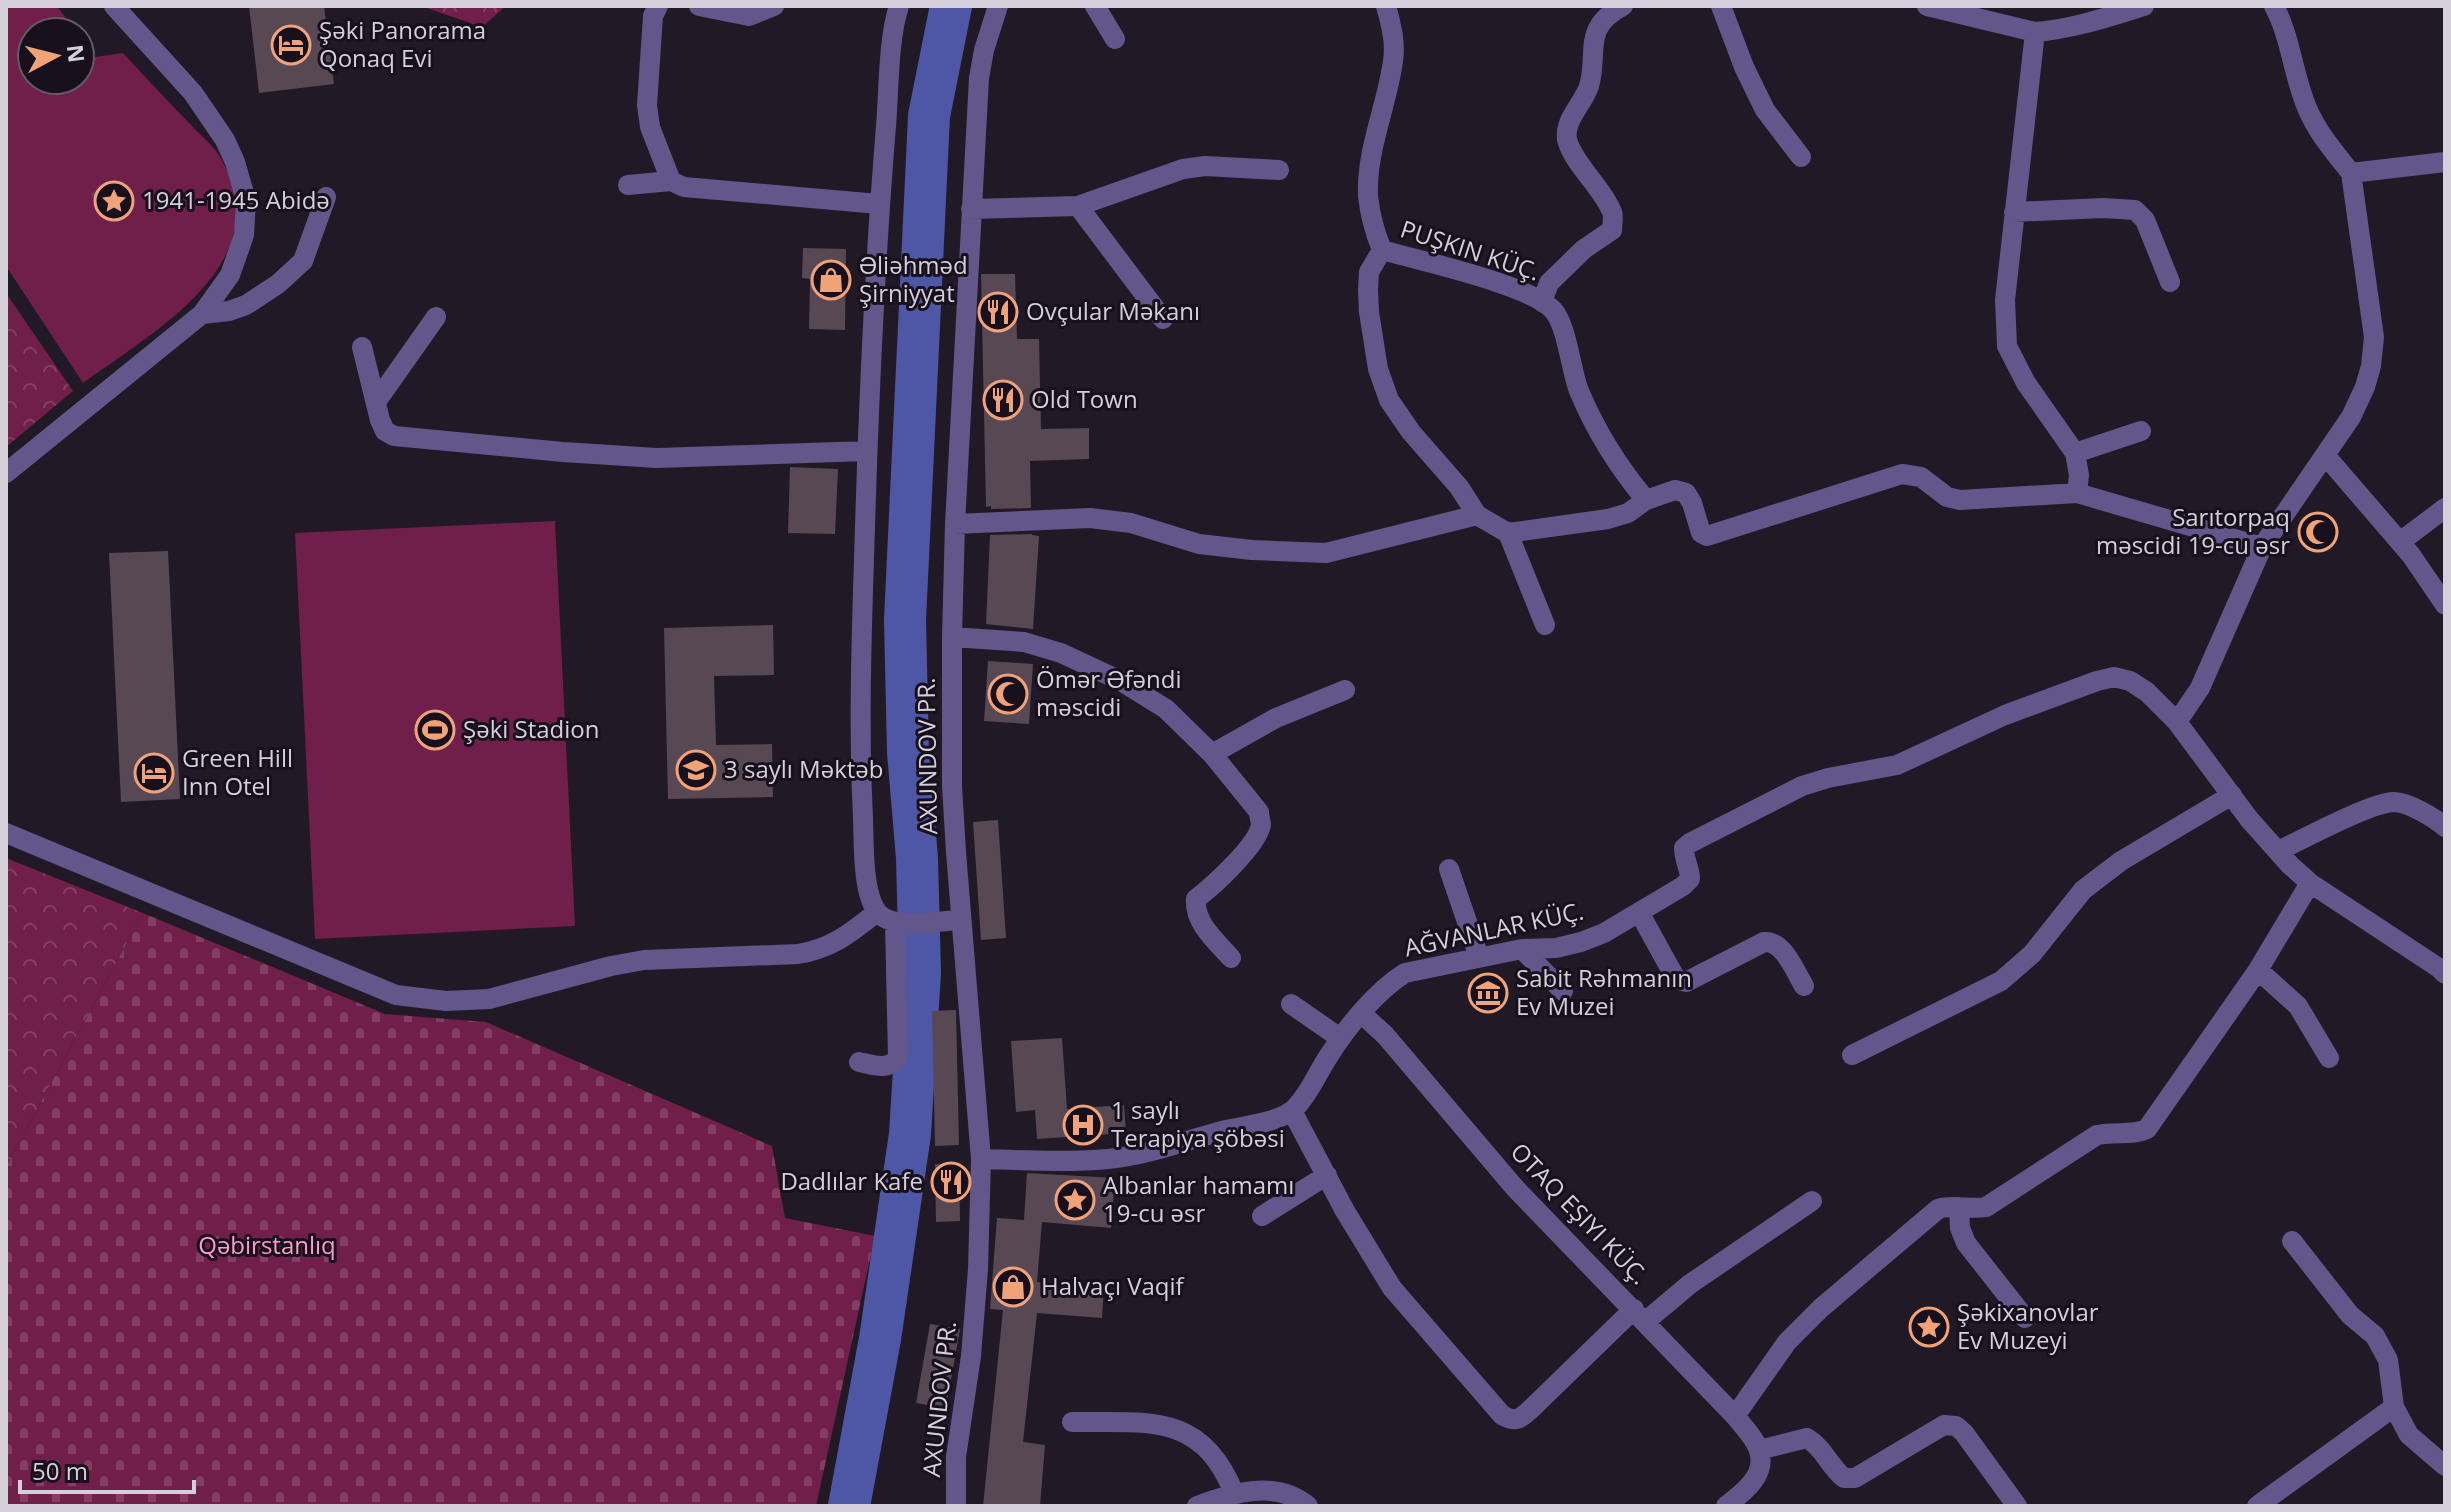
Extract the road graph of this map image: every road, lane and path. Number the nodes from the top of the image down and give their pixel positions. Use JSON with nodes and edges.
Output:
{"nodes":[{"id":1,"x":114,"y":6,"type":"edge"},
{"id":2,"x":658,"y":6,"type":"edge"},
{"id":3,"x":699,"y":6,"type":"edge"},
{"id":4,"x":774,"y":6,"type":"edge"},
{"id":5,"x":899,"y":6,"type":"edge"},
{"id":6,"x":998,"y":6,"type":"edge"},
{"id":7,"x":1095,"y":6,"type":"edge"},
{"id":8,"x":1386,"y":6,"type":"edge"},
{"id":9,"x":1623,"y":6,"type":"edge"},
{"id":10,"x":1721,"y":6,"type":"edge"},
{"id":11,"x":1927,"y":6,"type":"edge"},
{"id":12,"x":2144,"y":6,"type":"edge"},
{"id":13,"x":2274,"y":6,"type":"edge"},
{"id":14,"x":2035,"y":32,"type":"junction"},
{"id":15,"x":1115,"y":39,"type":"dead end"},
{"id":16,"x":1801,"y":157,"type":"dead end"},
{"id":17,"x":2445,"y":162,"type":"edge"},
{"id":18,"x":1279,"y":170,"type":"dead end"},
{"id":19,"x":2351,"y":173,"type":"junction"},
{"id":20,"x":671,"y":181,"type":"junction"},
{"id":21,"x":628,"y":185,"type":"dead end"},
{"id":22,"x":326,"y":197,"type":"dead end"},
{"id":23,"x":879,"y":204,"type":"junction"},
{"id":24,"x":1078,"y":206,"type":"junction"},
{"id":25,"x":971,"y":209,"type":"junction"},
{"id":26,"x":2014,"y":212,"type":"junction"},
{"id":27,"x":1382,"y":250,"type":"junction"},
{"id":28,"x":2170,"y":282,"type":"dead end"},
{"id":29,"x":1542,"y":302,"type":"junction"},
{"id":30,"x":202,"y":314,"type":"junction"},
{"id":31,"x":436,"y":317,"type":"dead end"},
{"id":32,"x":1163,"y":319,"type":"dead end"},
{"id":33,"x":362,"y":347,"type":"dead end"},
{"id":34,"x":376,"y":402,"type":"junction"},
{"id":35,"x":2141,"y":431,"type":"dead end"},
{"id":36,"x":867,"y":451,"type":"junction"},
{"id":37,"x":2075,"y":453,"type":"junction"},
{"id":38,"x":2325,"y":455,"type":"junction"},
{"id":39,"x":6,"y":473,"type":"edge"},
{"id":40,"x":2077,"y":493,"type":"junction"},
{"id":41,"x":1646,"y":500,"type":"junction"},
{"id":42,"x":2445,"y":508,"type":"edge"},
{"id":43,"x":1477,"y":515,"type":"junction"},
{"id":44,"x":955,"y":524,"type":"junction"},
{"id":45,"x":1508,"y":533,"type":"junction"},
{"id":46,"x":2400,"y":542,"type":"junction"},
{"id":47,"x":2262,"y":547,"type":"junction"},
{"id":48,"x":2445,"y":605,"type":"edge"},
{"id":49,"x":1545,"y":625,"type":"dead end"},
{"id":50,"x":952,"y":637,"type":"junction"},
{"id":51,"x":1345,"y":690,"type":"dead end"},
{"id":52,"x":2177,"y":722,"type":"junction"},
{"id":53,"x":1212,"y":754,"type":"junction"},
{"id":54,"x":2232,"y":795,"type":"junction"},
{"id":55,"x":2445,"y":827,"type":"edge"},
{"id":56,"x":6,"y":833,"type":"edge"},
{"id":57,"x":2278,"y":851,"type":"junction"},
{"id":58,"x":1449,"y":869,"type":"dead end"},
{"id":59,"x":2310,"y":883,"type":"junction"},
{"id":60,"x":877,"y":912,"type":"junction"},
{"id":61,"x":1639,"y":912,"type":"junction"},
{"id":62,"x":960,"y":920,"type":"junction"},
{"id":63,"x":895,"y":923,"type":"junction"},
{"id":64,"x":1522,"y":949,"type":"junction"},
{"id":65,"x":1479,"y":957,"type":"junction"},
{"id":66,"x":1231,"y":958,"type":"dead end"},
{"id":67,"x":2258,"y":970,"type":"junction"},
{"id":68,"x":2445,"y":974,"type":"edge"},
{"id":69,"x":1804,"y":986,"type":"dead end"},
{"id":70,"x":1563,"y":991,"type":"dead end"},
{"id":71,"x":1291,"y":1004,"type":"dead end"},
{"id":72,"x":1362,"y":1014,"type":"junction"},
{"id":73,"x":1340,"y":1038,"type":"junction"},
{"id":74,"x":1852,"y":1055,"type":"dead end"},
{"id":75,"x":2329,"y":1058,"type":"dead end"},
{"id":76,"x":859,"y":1062,"type":"dead end"},
{"id":77,"x":1292,"y":1111,"type":"junction"},
{"id":78,"x":981,"y":1159,"type":"junction"},
{"id":79,"x":1327,"y":1175,"type":"junction"},
{"id":80,"x":1812,"y":1201,"type":"dead end"},
{"id":81,"x":1959,"y":1207,"type":"junction"},
{"id":82,"x":1262,"y":1216,"type":"dead end"},
{"id":83,"x":2292,"y":1241,"type":"dead end"},
{"id":84,"x":1640,"y":1315,"type":"junction"},
{"id":85,"x":2025,"y":1318,"type":"dead end"},
{"id":86,"x":2394,"y":1407,"type":"junction"},
{"id":87,"x":1735,"y":1416,"type":"junction"},
{"id":88,"x":1072,"y":1422,"type":"dead end"},
{"id":89,"x":1759,"y":1450,"type":"junction"},
{"id":90,"x":2445,"y":1466,"type":"edge"},
{"id":91,"x":1234,"y":1493,"type":"junction"},
{"id":92,"x":956,"y":1506,"type":"edge"},
{"id":93,"x":1197,"y":1506,"type":"edge"},
{"id":94,"x":1308,"y":1506,"type":"edge"},
{"id":95,"x":1726,"y":1506,"type":"edge"},
{"id":96,"x":2017,"y":1506,"type":"edge"},
{"id":97,"x":2257,"y":1506,"type":"edge"}],
"edges":[{"from":1,"to":30,"type":"street"},
{"from":2,"to":20,"type":"street"},
{"from":3,"to":4,"type":"street"},
{"from":5,"to":23,"type":"street"},
{"from":6,"to":25,"type":"street","name":"AXUNDOV PR."},
{"from":7,"to":15,"type":"street"},
{"from":8,"to":27,"type":"street"},
{"from":9,"to":29,"type":"street","name":"PUŞKIN KÜÇ."},
{"from":10,"to":16,"type":"street"},
{"from":11,"to":14,"type":"street"},
{"from":12,"to":14,"type":"street"},
{"from":13,"to":19,"type":"street"},
{"from":14,"to":26,"type":"street"},
{"from":17,"to":19,"type":"street"},
{"from":18,"to":24,"type":"street"},
{"from":19,"to":38,"type":"street"},
{"from":20,"to":21,"type":"street"},
{"from":20,"to":23,"type":"street"},
{"from":22,"to":30,"type":"street"},
{"from":23,"to":36,"type":"street"},
{"from":24,"to":25,"type":"street"},
{"from":24,"to":32,"type":"street"},
{"from":25,"to":44,"type":"street","name":"AXUNDOV PR."},
{"from":26,"to":28,"type":"street"},
{"from":26,"to":37,"type":"street"},
{"from":27,"to":29,"type":"street","name":"PUŞKIN KÜÇ."},
{"from":27,"to":43,"type":"street"},
{"from":29,"to":41,"type":"street","name":"PUŞKIN KÜÇ."},
{"from":30,"to":39,"type":"street"},
{"from":31,"to":34,"type":"street"},
{"from":33,"to":34,"type":"street"},
{"from":34,"to":36,"type":"street"},
{"from":35,"to":37,"type":"street"},
{"from":36,"to":60,"type":"street"},
{"from":37,"to":40,"type":"street"},
{"from":38,"to":46,"type":"street"},
{"from":38,"to":47,"type":"street"},
{"from":40,"to":41,"type":"street"},
{"from":40,"to":47,"type":"street"},
{"from":41,"to":45,"type":"street"},
{"from":42,"to":46,"type":"street"},
{"from":43,"to":44,"type":"street"},
{"from":43,"to":45,"type":"street"},
{"from":44,"to":50,"type":"street","name":"AXUNDOV PR."},
{"from":45,"to":49,"type":"street"},
{"from":46,"to":48,"type":"street"},
{"from":47,"to":52,"type":"street"},
{"from":50,"to":53,"type":"street"},
{"from":50,"to":62,"type":"street","name":"AXUNDOV PR."},
{"from":51,"to":53,"type":"street"},
{"from":52,"to":54,"type":"street"},
{"from":52,"to":61,"type":"street","name":"AĞVANLAR KÜÇ."},
{"from":53,"to":66,"type":"street"},
{"from":54,"to":57,"type":"street"},
{"from":54,"to":74,"type":"street"},
{"from":55,"to":57,"type":"street"},
{"from":56,"to":60,"type":"street"},
{"from":57,"to":59,"type":"street"},
{"from":58,"to":65,"type":"street"},
{"from":59,"to":67,"type":"street"},
{"from":59,"to":68,"type":"street"},
{"from":60,"to":63,"type":"street"},
{"from":61,"to":64,"type":"street","name":"AĞVANLAR KÜÇ."},
{"from":61,"to":69,"type":"street"},
{"from":62,"to":63,"type":"street"},
{"from":62,"to":78,"type":"street","name":"AXUNDOV PR."},
{"from":63,"to":76,"type":"street"},
{"from":64,"to":65,"type":"street","name":"AĞVANLAR KÜÇ."},
{"from":64,"to":70,"type":"street"},
{"from":65,"to":72,"type":"street","name":"AĞVANLAR KÜÇ."},
{"from":67,"to":75,"type":"street"},
{"from":67,"to":81,"type":"street"},
{"from":71,"to":73,"type":"street"},
{"from":72,"to":73,"type":"street","name":"AĞVANLAR KÜÇ."},
{"from":72,"to":84,"type":"street","name":"OTAQ EŞIYI KÜÇ."},
{"from":73,"to":77,"type":"street","name":"AĞVANLAR KÜÇ."},
{"from":77,"to":78,"type":"street"},
{"from":77,"to":79,"type":"street"},
{"from":78,"to":92,"type":"street","name":"AXUNDOV PR."},
{"from":79,"to":82,"type":"street"},
{"from":79,"to":84,"type":"street"},
{"from":80,"to":84,"type":"street"},
{"from":81,"to":85,"type":"street"},
{"from":81,"to":87,"type":"street"},
{"from":83,"to":86,"type":"street"},
{"from":84,"to":87,"type":"street","name":"OTAQ EŞIYI KÜÇ."},
{"from":86,"to":90,"type":"street"},
{"from":86,"to":97,"type":"street"},
{"from":87,"to":89,"type":"street","name":"OTAQ EŞIYI KÜÇ."},
{"from":88,"to":91,"type":"street"},
{"from":89,"to":95,"type":"street"},
{"from":89,"to":96,"type":"street"},
{"from":91,"to":93,"type":"street"},
{"from":91,"to":94,"type":"street"}]}
